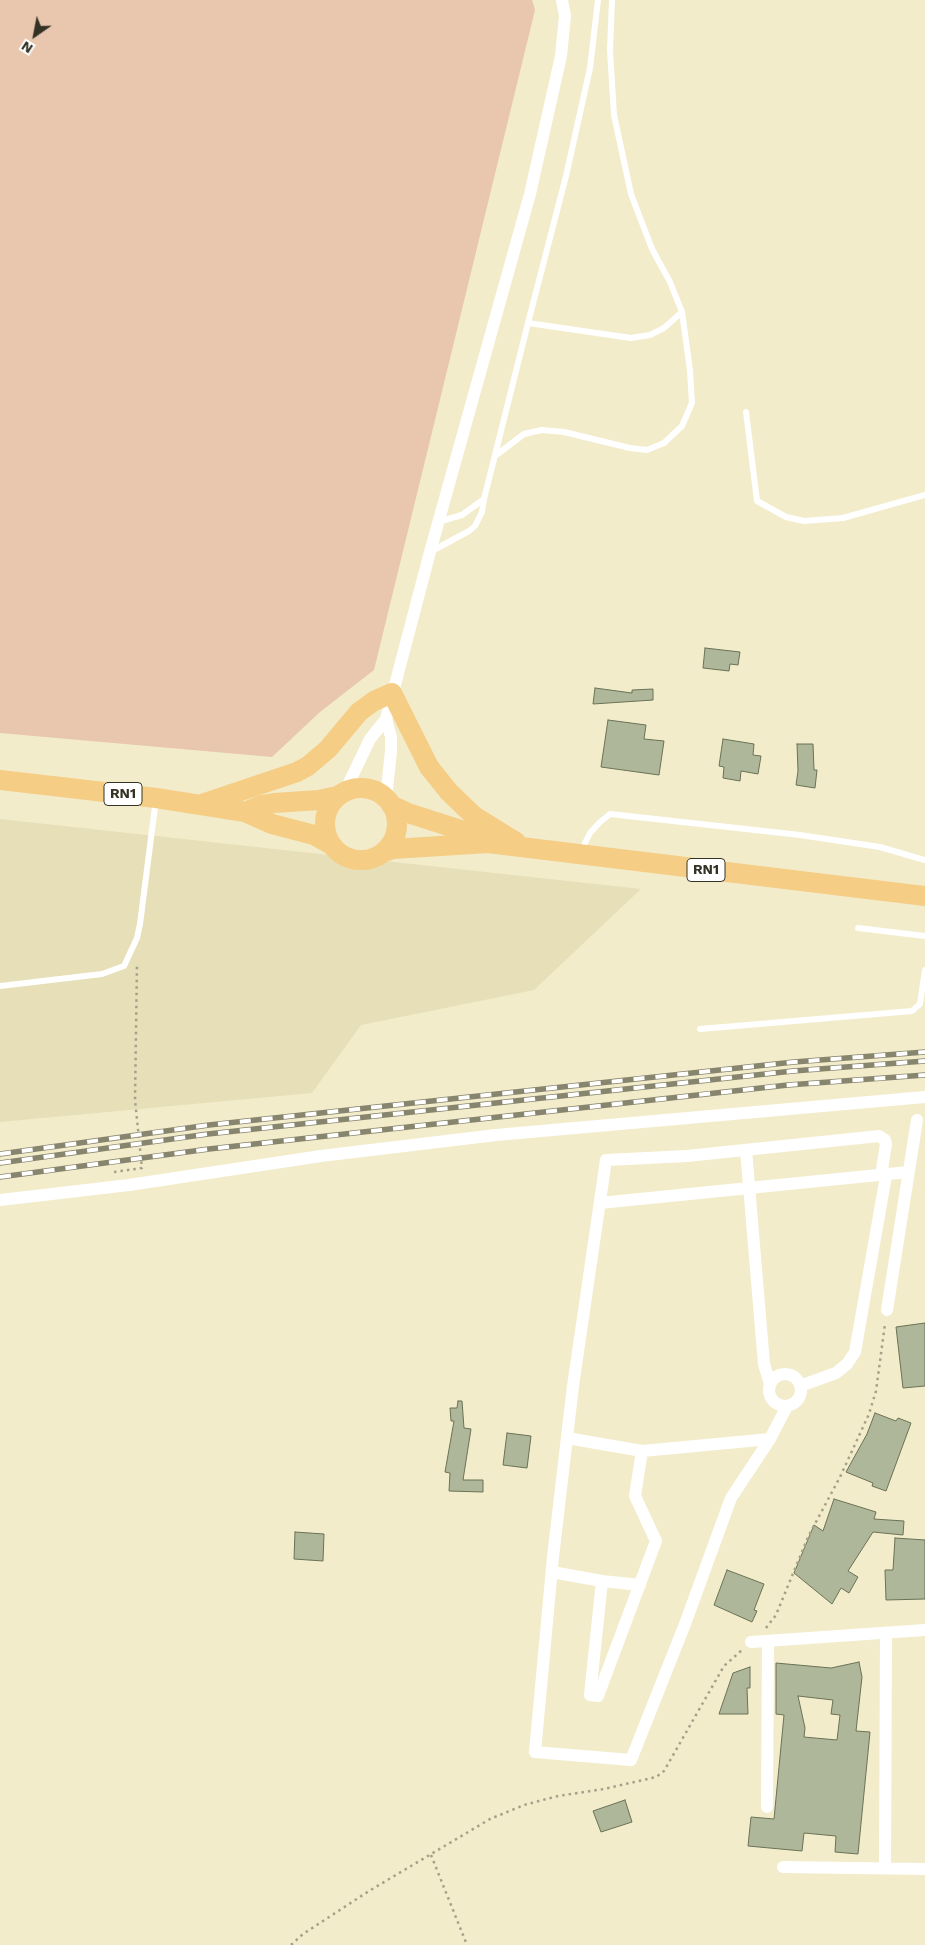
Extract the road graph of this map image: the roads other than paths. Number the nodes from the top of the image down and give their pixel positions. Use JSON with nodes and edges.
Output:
{"nodes":[{"id":1,"x":562,"y":0,"type":"edge"},
{"id":2,"x":598,"y":0,"type":"edge"},
{"id":3,"x":612,"y":0,"type":"edge"},
{"id":4,"x":682,"y":312,"type":"junction"},
{"id":5,"x":528,"y":323,"type":"junction"},
{"id":6,"x":746,"y":412,"type":"dead end"},
{"id":7,"x":495,"y":456,"type":"junction"},
{"id":8,"x":925,"y":495,"type":"edge"},
{"id":9,"x":484,"y":499,"type":"junction"},
{"id":10,"x":438,"y":522,"type":"junction"},
{"id":11,"x":430,"y":552,"type":"junction"},
{"id":12,"x":392,"y":693,"type":"junction"},
{"id":13,"x":386,"y":719,"type":"junction"},
{"id":14,"x":0,"y":780,"type":"edge"},
{"id":15,"x":341,"y":793,"type":"junction"},
{"id":16,"x":156,"y":798,"type":"junction"},
{"id":17,"x":389,"y":801,"type":"junction"},
{"id":18,"x":199,"y":805,"type":"junction"},
{"id":19,"x":245,"y":812,"type":"junction"},
{"id":20,"x":488,"y":843,"type":"junction"},
{"id":21,"x":330,"y":844,"type":"junction"},
{"id":22,"x":527,"y":848,"type":"junction"},
{"id":23,"x":384,"y":852,"type":"junction"},
{"id":24,"x":580,"y":854,"type":"junction"},
{"id":25,"x":925,"y":860,"type":"edge"},
{"id":26,"x":925,"y":896,"type":"edge"},
{"id":27,"x":858,"y":928,"type":"dead end"},
{"id":28,"x":925,"y":936,"type":"edge"},
{"id":29,"x":925,"y":970,"type":"edge"},
{"id":30,"x":0,"y":986,"type":"edge"},
{"id":31,"x":700,"y":1029,"type":"dead end"},
{"id":32,"x":925,"y":1097,"type":"edge"},
{"id":33,"x":918,"y":1120,"type":"dead end"},
{"id":34,"x":746,"y":1150,"type":"junction"},
{"id":35,"x":908,"y":1172,"type":"junction"},
{"id":36,"x":883,"y":1176,"type":"junction"},
{"id":37,"x":749,"y":1189,"type":"junction"},
{"id":38,"x":0,"y":1200,"type":"edge"},
{"id":39,"x":600,"y":1203,"type":"junction"},
{"id":40,"x":887,"y":1310,"type":"dead end"},
{"id":41,"x":770,"y":1384,"type":"junction"},
{"id":42,"x":800,"y":1386,"type":"junction"},
{"id":43,"x":787,"y":1406,"type":"junction"},
{"id":44,"x":567,"y":1438,"type":"junction"},
{"id":45,"x":770,"y":1439,"type":"junction"},
{"id":46,"x":642,"y":1451,"type":"junction"},
{"id":47,"x":552,"y":1572,"type":"junction"},
{"id":48,"x":602,"y":1581,"type":"junction"},
{"id":49,"x":640,"y":1585,"type":"junction"},
{"id":50,"x":925,"y":1630,"type":"edge"},
{"id":51,"x":886,"y":1633,"type":"junction"},
{"id":52,"x":768,"y":1641,"type":"junction"},
{"id":53,"x":751,"y":1642,"type":"dead end"},
{"id":54,"x":767,"y":1807,"type":"dead end"},
{"id":55,"x":783,"y":1867,"type":"dead end"},
{"id":56,"x":885,"y":1868,"type":"junction"},
{"id":57,"x":925,"y":1869,"type":"edge"}],
"edges":[{"from":1,"to":10,"type":"street"},
{"from":2,"to":5,"type":"lane"},
{"from":3,"to":4,"type":"lane"},
{"from":4,"to":5,"type":"lane"},
{"from":4,"to":7,"type":"lane"},
{"from":5,"to":7,"type":"lane"},
{"from":6,"to":8,"type":"lane"},
{"from":7,"to":9,"type":"lane"},
{"from":9,"to":10,"type":"lane"},
{"from":9,"to":11,"type":"lane"},
{"from":10,"to":11,"type":"street"},
{"from":11,"to":12,"type":"street"},
{"from":12,"to":13,"type":"street"},
{"from":12,"to":18,"type":"main road"},
{"from":12,"to":22,"type":"main road"},
{"from":13,"to":15,"type":"street"},
{"from":13,"to":17,"type":"street"},
{"from":14,"to":16,"type":"main road","number":"RN1"},
{"from":15,"to":17,"type":"main road"},
{"from":15,"to":19,"type":"main road","number":"RN1"},
{"from":15,"to":21,"type":"main road"},
{"from":16,"to":18,"type":"main road","number":"RN1"},
{"from":16,"to":30,"type":"lane"},
{"from":17,"to":20,"type":"main road","number":"RN1"},
{"from":17,"to":23,"type":"main road"},
{"from":18,"to":19,"type":"main road","number":"RN1"},
{"from":19,"to":21,"type":"main road","number":"RN1"},
{"from":20,"to":22,"type":"main road","number":"RN1"},
{"from":20,"to":23,"type":"main road","number":"RN1"},
{"from":21,"to":23,"type":"main road"},
{"from":22,"to":24,"type":"main road","number":"RN1"},
{"from":24,"to":25,"type":"lane"},
{"from":24,"to":26,"type":"main road","number":"RN1"},
{"from":27,"to":28,"type":"lane"},
{"from":29,"to":31,"type":"lane"},
{"from":32,"to":38,"type":"street"},
{"from":33,"to":35,"type":"street"},
{"from":34,"to":36,"type":"street"},
{"from":34,"to":37,"type":"street"},
{"from":34,"to":39,"type":"street"},
{"from":35,"to":36,"type":"street"},
{"from":35,"to":40,"type":"street"},
{"from":36,"to":37,"type":"street"},
{"from":36,"to":42,"type":"street"},
{"from":37,"to":39,"type":"street"},
{"from":37,"to":41,"type":"street"},
{"from":39,"to":44,"type":"street"},
{"from":41,"to":42,"type":"street"},
{"from":41,"to":43,"type":"street"},
{"from":42,"to":43,"type":"street"},
{"from":43,"to":45,"type":"street"},
{"from":44,"to":46,"type":"street"},
{"from":44,"to":47,"type":"street"},
{"from":45,"to":46,"type":"street"},
{"from":45,"to":47,"type":"street"},
{"from":46,"to":49,"type":"street"},
{"from":47,"to":48,"type":"street"},
{"from":48,"to":49,"type":"street"},
{"from":48,"to":49,"type":"street"},
{"from":50,"to":51,"type":"street"},
{"from":51,"to":52,"type":"street"},
{"from":51,"to":56,"type":"street"},
{"from":52,"to":53,"type":"street"},
{"from":52,"to":54,"type":"street"},
{"from":55,"to":56,"type":"street"},
{"from":56,"to":57,"type":"street"}]}
